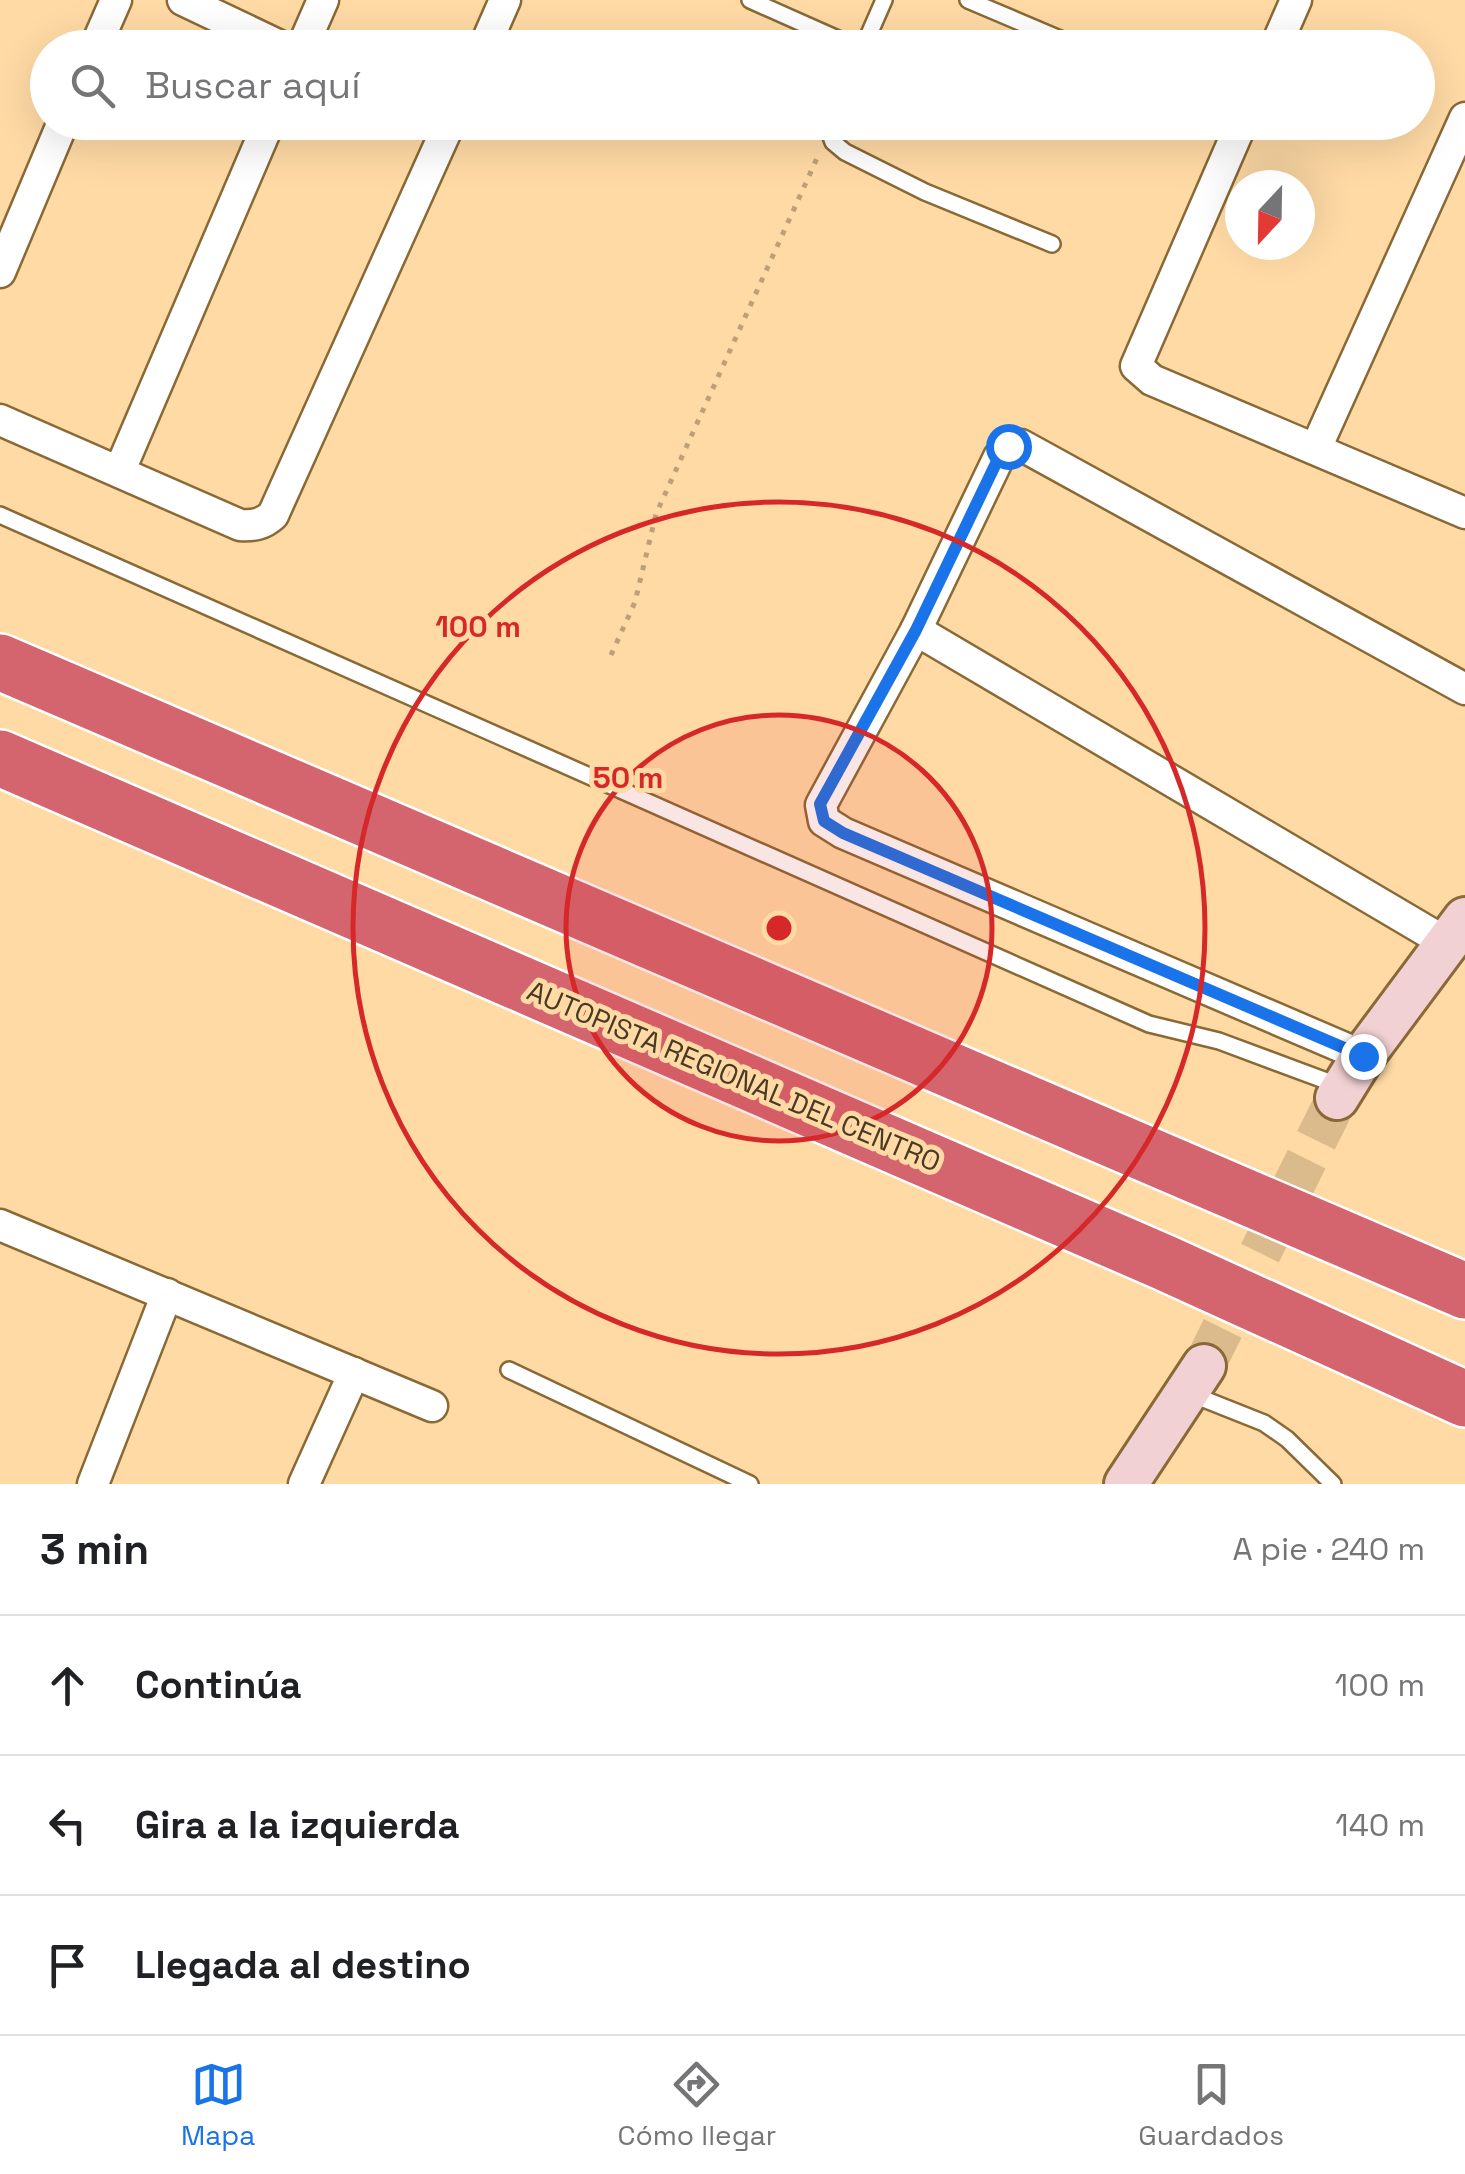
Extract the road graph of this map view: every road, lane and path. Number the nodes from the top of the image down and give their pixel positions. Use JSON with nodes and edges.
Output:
{"nodes":[{"id":1,"x":116,"y":0,"type":"edge"},
{"id":2,"x":182,"y":0,"type":"edge"},
{"id":3,"x":323,"y":0,"type":"edge"},
{"id":4,"x":505,"y":0,"type":"edge"},
{"id":5,"x":750,"y":0,"type":"edge"},
{"id":6,"x":884,"y":0,"type":"edge"},
{"id":7,"x":968,"y":0,"type":"edge"},
{"id":8,"x":1296,"y":0,"type":"edge"},
{"id":9,"x":103,"y":30,"type":"edge"},
{"id":10,"x":246,"y":30,"type":"edge"},
{"id":11,"x":310,"y":30,"type":"edge"},
{"id":12,"x":492,"y":30,"type":"edge"},
{"id":13,"x":819,"y":30,"type":"edge"},
{"id":14,"x":870,"y":30,"type":"edge"},
{"id":15,"x":1039,"y":30,"type":"edge"},
{"id":16,"x":1283,"y":30,"type":"edge"},
{"id":17,"x":1465,"y":118,"type":"edge"},
{"id":18,"x":56,"y":140,"type":"edge"},
{"id":19,"x":261,"y":140,"type":"edge"},
{"id":20,"x":440,"y":140,"type":"edge"},
{"id":21,"x":824,"y":140,"type":"edge"},
{"id":22,"x":833,"y":140,"type":"edge"},
{"id":23,"x":1234,"y":140,"type":"edge"},
{"id":24,"x":1052,"y":244,"type":"dead end"},
{"id":25,"x":0,"y":272,"type":"edge"},
{"id":26,"x":0,"y":420,"type":"edge"},
{"id":27,"x":1316,"y":448,"type":"junction"},
{"id":28,"x":120,"y":470,"type":"junction"},
{"id":29,"x":1465,"y":513,"type":"edge"},
{"id":30,"x":0,"y":515,"type":"edge"},
{"id":31,"x":916,"y":630,"type":"junction"},
{"id":32,"x":612,"y":655,"type":"dead end"},
{"id":33,"x":0,"y":662,"type":"edge"},
{"id":34,"x":1465,"y":689,"type":"edge"},
{"id":35,"x":0,"y":758,"type":"edge"},
{"id":36,"x":1455,"y":931,"type":"edge"},
{"id":37,"x":1348,"y":1080,"type":"junction"},
{"id":38,"x":0,"y":1224,"type":"edge"},
{"id":39,"x":1465,"y":1291,"type":"edge"},
{"id":40,"x":167,"y":1294,"type":"junction"},
{"id":41,"x":509,"y":1370,"type":"dead end"},
{"id":42,"x":354,"y":1373,"type":"junction"},
{"id":43,"x":1196,"y":1380,"type":"joint"},
{"id":44,"x":1465,"y":1399,"type":"edge"},
{"id":45,"x":432,"y":1406,"type":"dead end"},
{"id":46,"x":93,"y":1484,"type":"edge"},
{"id":47,"x":304,"y":1484,"type":"edge"},
{"id":48,"x":750,"y":1484,"type":"edge"},
{"id":49,"x":1126,"y":1484,"type":"edge"},
{"id":50,"x":1333,"y":1484,"type":"edge"}],
"edges":[{"from":1,"to":9,"type":"street"},
{"from":2,"to":10,"type":"street"},
{"from":3,"to":11,"type":"street"},
{"from":4,"to":12,"type":"street"},
{"from":5,"to":13,"type":"lane"},
{"from":6,"to":14,"type":"lane"},
{"from":7,"to":15,"type":"lane"},
{"from":8,"to":16,"type":"street"},
{"from":17,"to":27,"type":"street"},
{"from":18,"to":25,"type":"street"},
{"from":19,"to":28,"type":"street"},
{"from":20,"to":28,"type":"street"},
{"from":21,"to":32,"type":"path"},
{"from":22,"to":24,"type":"lane"},
{"from":23,"to":27,"type":"street"},
{"from":26,"to":28,"type":"street"},
{"from":27,"to":29,"type":"street"},
{"from":30,"to":37,"type":"lane"},
{"from":31,"to":34,"type":"street"},
{"from":31,"to":36,"type":"street"},
{"from":31,"to":37,"type":"street"},
{"from":33,"to":39,"type":"highway"},
{"from":35,"to":44,"type":"highway","name":"AUTOPISTA REGIONAL DEL CENTRO"},
{"from":36,"to":37,"type":"main road"},
{"from":38,"to":40,"type":"street"},
{"from":40,"to":42,"type":"street"},
{"from":40,"to":46,"type":"street"},
{"from":41,"to":48,"type":"lane"},
{"from":42,"to":45,"type":"street"},
{"from":42,"to":47,"type":"street"},
{"from":43,"to":49,"type":"main road"},
{"from":43,"to":50,"type":"lane"}]}
